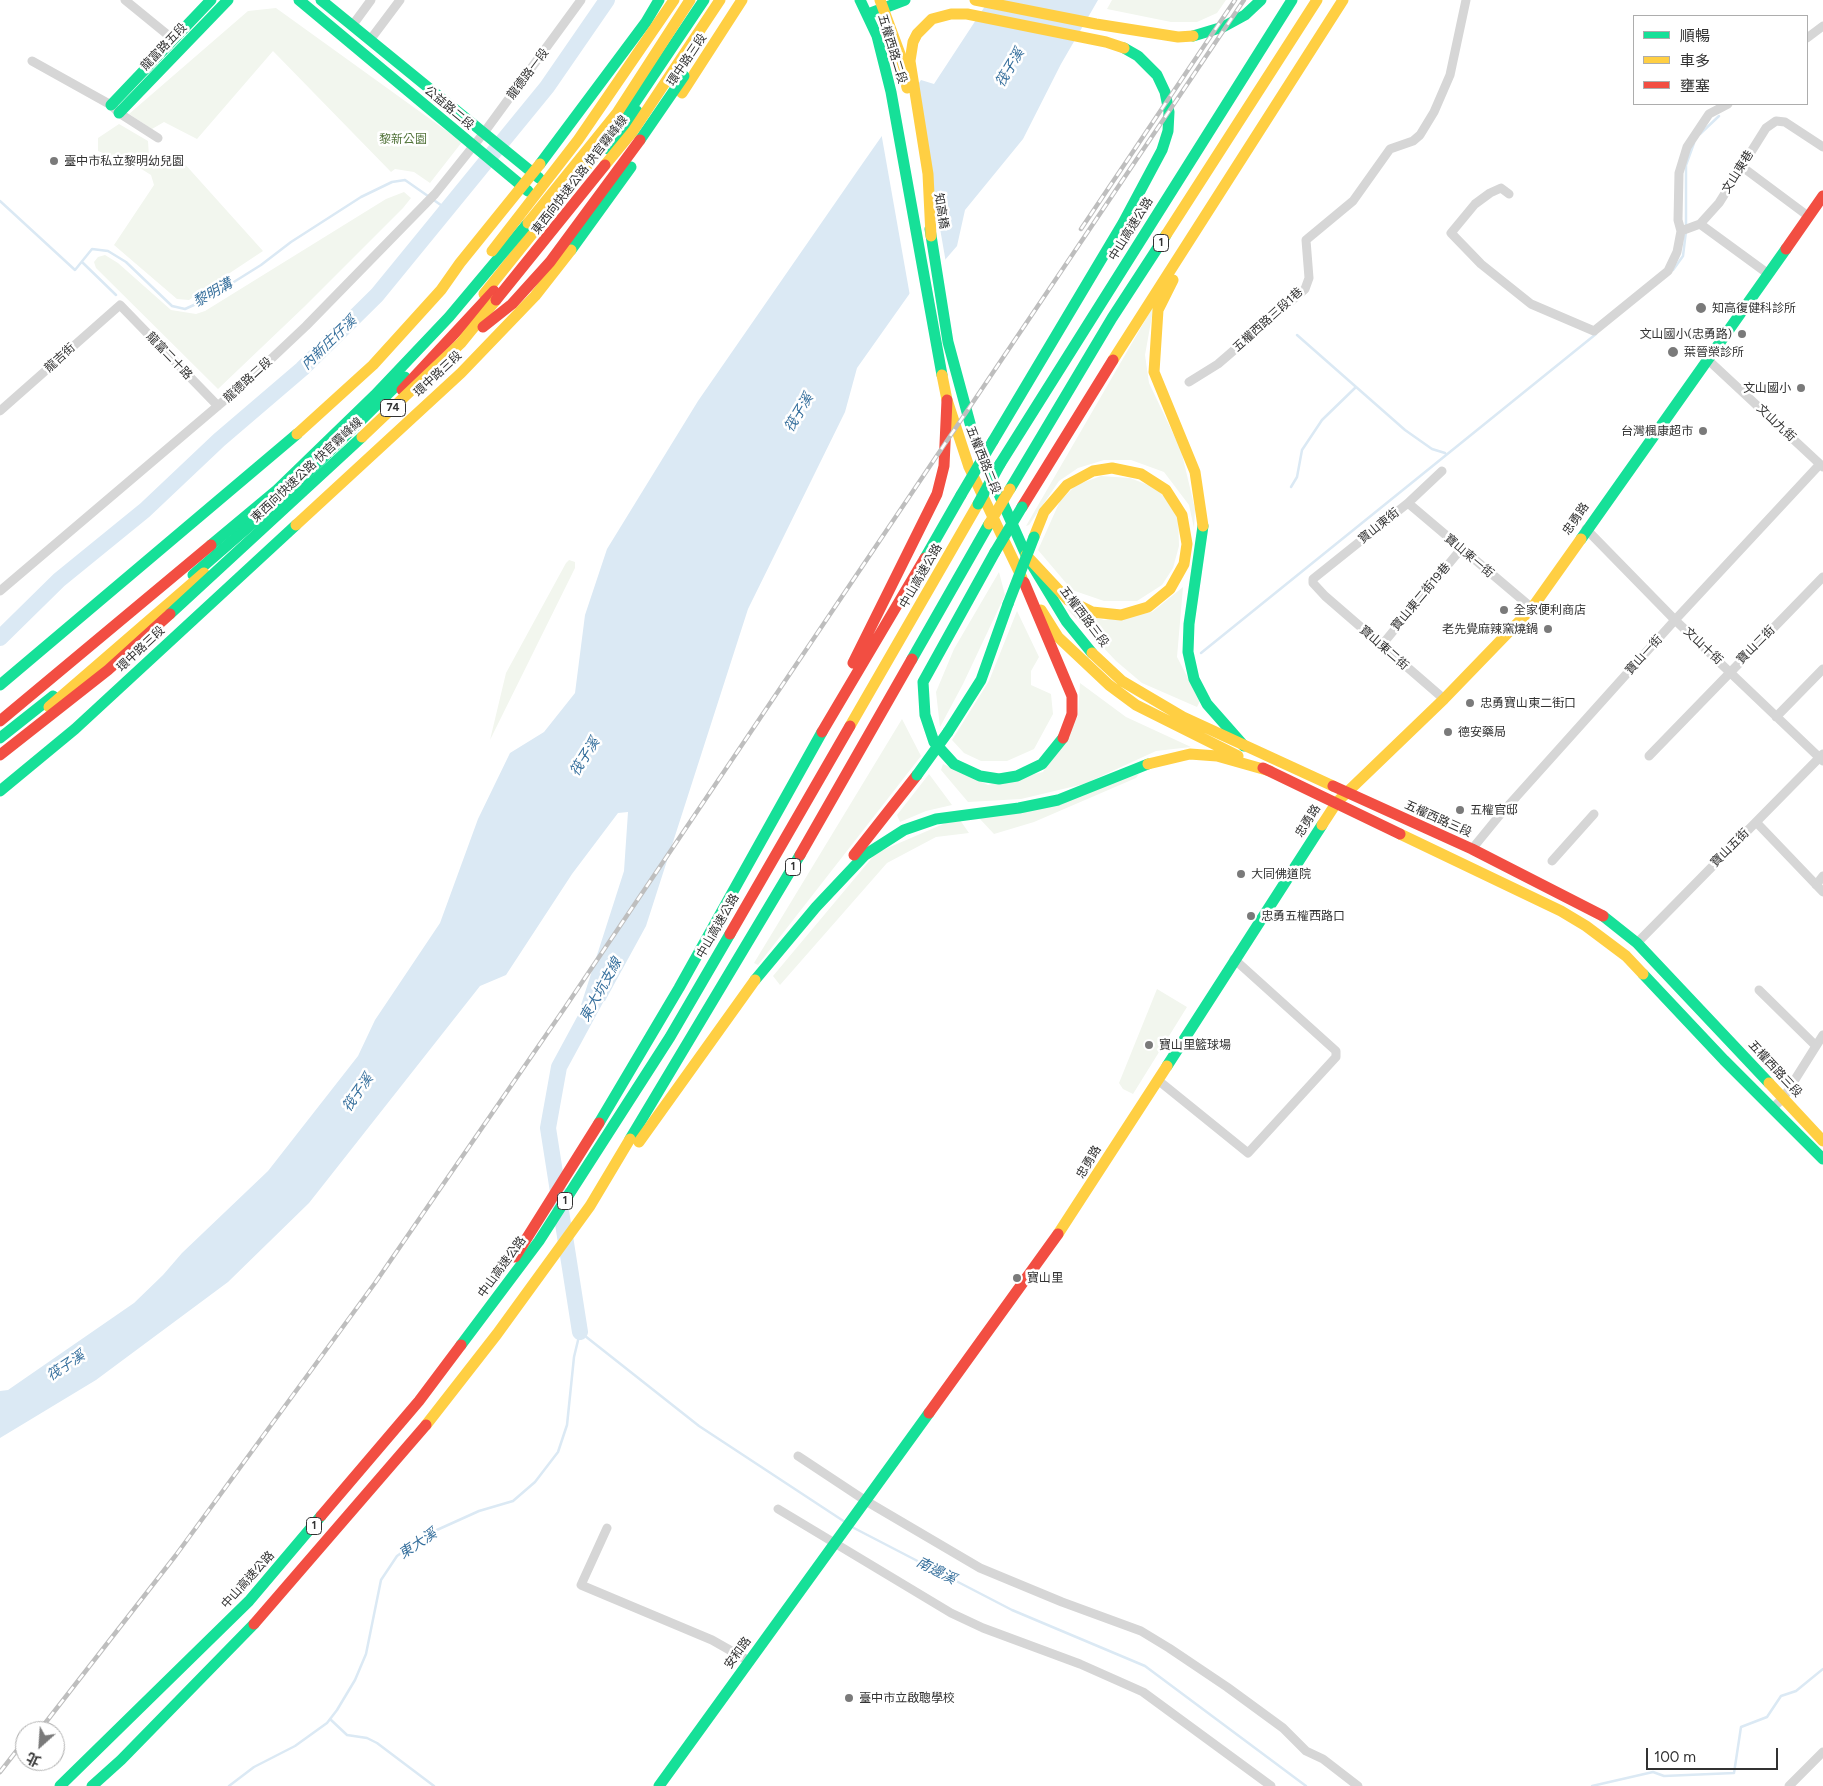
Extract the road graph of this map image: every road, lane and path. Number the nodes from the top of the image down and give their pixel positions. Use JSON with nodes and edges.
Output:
{"nodes":[{"id":1,"x":125,"y":0,"type":"edge"},
{"id":2,"x":211,"y":0,"type":"edge"},
{"id":3,"x":228,"y":0,"type":"edge"},
{"id":4,"x":299,"y":0,"type":"edge"},
{"id":5,"x":321,"y":0,"type":"edge"},
{"id":6,"x":371,"y":0,"type":"edge"},
{"id":7,"x":400,"y":0,"type":"edge"},
{"id":8,"x":581,"y":0,"type":"edge"},
{"id":9,"x":658,"y":0,"type":"edge"},
{"id":10,"x":674,"y":0,"type":"edge"},
{"id":11,"x":690,"y":0,"type":"edge"},
{"id":12,"x":704,"y":0,"type":"edge"},
{"id":13,"x":712,"y":0,"type":"edge"},
{"id":14,"x":720,"y":0,"type":"edge"},
{"id":15,"x":731,"y":0,"type":"edge"},
{"id":16,"x":742,"y":0,"type":"edge"},
{"id":17,"x":860,"y":0,"type":"edge"},
{"id":18,"x":905,"y":0,"type":"edge"},
{"id":19,"x":975,"y":0,"type":"edge"},
{"id":20,"x":1261,"y":0,"type":"edge"},
{"id":21,"x":1292,"y":0,"type":"edge"},
{"id":22,"x":1317,"y":0,"type":"edge"},
{"id":23,"x":1343,"y":0,"type":"edge"},
{"id":24,"x":1466,"y":0,"type":"edge"},
{"id":25,"x":882,"y":4,"type":"edge"},
{"id":26,"x":868,"y":14,"type":"junction"},
{"id":27,"x":352,"y":26,"type":"junction"},
{"id":28,"x":1823,"y":26,"type":"edge"},
{"id":29,"x":1808,"y":37,"type":"edge"},
{"id":30,"x":174,"y":40,"type":"junction"},
{"id":31,"x":370,"y":40,"type":"junction"},
{"id":32,"x":32,"y":61,"type":"dead end"},
{"id":33,"x":906,"y":85,"type":"joint"},
{"id":34,"x":1726,"y":105,"type":"edge"},
{"id":35,"x":115,"y":109,"type":"junction"},
{"id":36,"x":483,"y":134,"type":"junction"},
{"id":37,"x":158,"y":138,"type":"dead end"},
{"id":38,"x":474,"y":146,"type":"junction"},
{"id":39,"x":1823,"y":147,"type":"edge"},
{"id":40,"x":1741,"y":166,"type":"junction"},
{"id":41,"x":529,"y":170,"type":"junction"},
{"id":42,"x":519,"y":184,"type":"junction"},
{"id":43,"x":1509,"y":194,"type":"dead end"},
{"id":44,"x":1823,"y":196,"type":"edge"},
{"id":45,"x":565,"y":199,"type":"junction"},
{"id":46,"x":555,"y":211,"type":"junction"},
{"id":47,"x":1204,"y":216,"type":"junction"},
{"id":48,"x":1808,"y":216,"type":"junction"},
{"id":49,"x":594,"y":221,"type":"junction"},
{"id":50,"x":1700,"y":224,"type":"junction"},
{"id":51,"x":1681,"y":231,"type":"junction"},
{"id":52,"x":584,"y":233,"type":"junction"},
{"id":53,"x":931,"y":236,"type":"junction"},
{"id":54,"x":1767,"y":274,"type":"junction"},
{"id":55,"x":120,"y":305,"type":"joint"},
{"id":56,"x":449,"y":317,"type":"junction"},
{"id":57,"x":943,"y":342,"type":"junction"},
{"id":58,"x":461,"y":343,"type":"junction"},
{"id":59,"x":1706,"y":358,"type":"junction"},
{"id":60,"x":1189,"y":382,"type":"dead end"},
{"id":61,"x":947,"y":400,"type":"junction"},
{"id":62,"x":218,"y":406,"type":"junction"},
{"id":63,"x":0,"y":411,"type":"edge"},
{"id":64,"x":1822,"y":466,"type":"edge"},
{"id":65,"x":1442,"y":471,"type":"dead end"},
{"id":66,"x":1408,"y":503,"type":"junction"},
{"id":67,"x":1586,"y":529,"type":"junction"},
{"id":68,"x":1462,"y":549,"type":"junction"},
{"id":69,"x":1026,"y":555,"type":"junction"},
{"id":70,"x":1823,"y":577,"type":"edge"},
{"id":71,"x":1313,"y":578,"type":"joint"},
{"id":72,"x":1024,"y":582,"type":"junction"},
{"id":73,"x":2,"y":585,"type":"edge"},
{"id":74,"x":1532,"y":608,"type":"junction"},
{"id":75,"x":1675,"y":620,"type":"junction"},
{"id":76,"x":1381,"y":646,"type":"junction"},
{"id":77,"x":1823,"y":670,"type":"edge"},
{"id":78,"x":1730,"y":671,"type":"junction"},
{"id":79,"x":0,"y":685,"type":"edge"},
{"id":80,"x":1444,"y":699,"type":"junction"},
{"id":81,"x":1776,"y":717,"type":"junction"},
{"id":82,"x":0,"y":721,"type":"edge"},
{"id":83,"x":826,"y":725,"type":"junction"},
{"id":84,"x":0,"y":738,"type":"edge"},
{"id":85,"x":0,"y":746,"type":"edge"},
{"id":86,"x":1244,"y":746,"type":"junction"},
{"id":87,"x":0,"y":755,"type":"edge"},
{"id":88,"x":1649,"y":756,"type":"dead end"},
{"id":89,"x":1822,"y":757,"type":"edge"},
{"id":90,"x":1270,"y":772,"type":"junction"},
{"id":91,"x":0,"y":791,"type":"edge"},
{"id":92,"x":1348,"y":793,"type":"junction"},
{"id":93,"x":1337,"y":802,"type":"junction"},
{"id":94,"x":1594,"y":814,"type":"dead end"},
{"id":95,"x":1756,"y":822,"type":"junction"},
{"id":96,"x":1472,"y":849,"type":"junction"},
{"id":97,"x":1552,"y":861,"type":"dead end"},
{"id":98,"x":1823,"y":876,"type":"edge"},
{"id":99,"x":1820,"y":889,"type":"edge"},
{"id":100,"x":816,"y":907,"type":"junction"},
{"id":101,"x":1637,"y":944,"type":"junction"},
{"id":102,"x":1234,"y":959,"type":"junction"},
{"id":103,"x":1759,"y":990,"type":"dead end"},
{"id":104,"x":1823,"y":1035,"type":"edge"},
{"id":105,"x":1816,"y":1046,"type":"junction"},
{"id":106,"x":1159,"y":1080,"type":"junction"},
{"id":107,"x":1784,"y":1097,"type":"junction"},
{"id":108,"x":1773,"y":1108,"type":"junction"},
{"id":109,"x":1823,"y":1141,"type":"edge"},
{"id":110,"x":1823,"y":1159,"type":"edge"},
{"id":111,"x":600,"y":1190,"type":"junction"},
{"id":112,"x":490,"y":1306,"type":"junction"},
{"id":113,"x":798,"y":1456,"type":"dead end"},
{"id":114,"x":866,"y":1501,"type":"junction"},
{"id":115,"x":778,"y":1509,"type":"dead end"},
{"id":116,"x":607,"y":1528,"type":"dead end"},
{"id":117,"x":838,"y":1540,"type":"junction"},
{"id":118,"x":749,"y":1660,"type":"junction"},
{"id":119,"x":1823,"y":1752,"type":"edge"},
{"id":120,"x":60,"y":1786,"type":"edge"},
{"id":121,"x":92,"y":1786,"type":"edge"},
{"id":122,"x":659,"y":1786,"type":"edge"},
{"id":123,"x":1271,"y":1786,"type":"edge"},
{"id":124,"x":1358,"y":1786,"type":"edge"},
{"id":125,"x":1789,"y":1786,"type":"edge"}],
"edges":[{"from":1,"to":30,"type":"street"},
{"from":2,"to":30,"type":"main road","name":"龍富路五段"},
{"from":3,"to":35,"type":"main road","name":"龍富路五段"},
{"from":4,"to":38,"type":"main road","name":"公益路二段"},
{"from":5,"to":27,"type":"main road","name":"公益路二段"},
{"from":6,"to":27,"type":"street"},
{"from":7,"to":31,"type":"street"},
{"from":8,"to":36,"type":"street","name":"龍德路一段"},
{"from":9,"to":41,"type":"main road"},
{"from":10,"to":56,"type":"main road","bridge":true},
{"from":11,"to":56,"type":"main road","name":"東西向快速公路 快官霧峰線","number":"74","bridge":true},
{"from":12,"to":45,"type":"main road","name":"環中路三段"},
{"from":13,"to":45,"type":"main road","name":"環中路三段"},
{"from":14,"to":58,"type":"main road","name":"東西向快速公路 快官霧峰線","number":"74","bridge":true},
{"from":15,"to":58,"type":"main road","bridge":true},
{"from":16,"to":49,"type":"main road","name":"環中路三段"},
{"from":17,"to":26,"type":"main road","name":"五權西路二段"},
{"from":18,"to":25,"type":"main road"},
{"from":19,"to":20,"type":"main road"},
{"from":21,"to":112,"type":"main road","name":"中山高速公路","number":"1","bridge":true},
{"from":22,"to":111,"type":"main road","number":"1","bridge":true},
{"from":23,"to":47,"type":"main road"},
{"from":24,"to":60,"type":"street","name":"五權西路三段1巷"},
{"from":25,"to":26,"type":"main road"},
{"from":25,"to":33,"type":"main road","name":"五權西路二段"},
{"from":26,"to":57,"type":"main road","name":"五權西路二段"},
{"from":27,"to":31,"type":"main road","name":"公益路二段"},
{"from":28,"to":29,"type":"street"},
{"from":30,"to":35,"type":"main road","name":"龍富路五段"},
{"from":31,"to":36,"type":"main road","name":"公益路二段"},
{"from":32,"to":35,"type":"street"},
{"from":33,"to":53,"type":"main road","name":"知高橋"},
{"from":34,"to":51,"type":"street"},
{"from":35,"to":37,"type":"street"},
{"from":36,"to":38,"type":"street","name":"龍德路一段"},
{"from":36,"to":41,"type":"main road","name":"公益路二段"},
{"from":38,"to":42,"type":"main road","name":"公益路二段"},
{"from":38,"to":62,"type":"street","name":"龍德路二段"},
{"from":39,"to":40,"type":"street","name":"文山東巷"},
{"from":40,"to":48,"type":"street"},
{"from":40,"to":50,"type":"street","name":"文山東巷"},
{"from":41,"to":42,"type":"main road"},
{"from":41,"to":45,"type":"main road","name":"公益路二段"},
{"from":42,"to":46,"type":"main road","name":"公益路二段"},
{"from":42,"to":79,"type":"main road"},
{"from":43,"to":51,"type":"street"},
{"from":44,"to":48,"type":"main road","name":"忠勇路"},
{"from":45,"to":46,"type":"main road","name":"環中路三段"},
{"from":45,"to":49,"type":"main road","name":"公益路二段"},
{"from":46,"to":52,"type":"main road","name":"公益路二段"},
{"from":46,"to":84,"type":"main road","name":"環中路三段"},
{"from":46,"to":85,"type":"main road","name":"環中路三段"},
{"from":47,"to":72,"type":"main road","bridge":true},
{"from":47,"to":86,"type":"main road"},
{"from":48,"to":54,"type":"main road","name":"忠勇路"},
{"from":49,"to":52,"type":"main road","name":"環中路三段"},
{"from":50,"to":51,"type":"street"},
{"from":50,"to":54,"type":"street"},
{"from":52,"to":91,"type":"main road","name":"環中路三段"},
{"from":53,"to":57,"type":"main road","name":"知高橋"},
{"from":53,"to":83,"type":"main road","bridge":true},
{"from":54,"to":59,"type":"main road","name":"忠勇路"},
{"from":55,"to":62,"type":"street","name":"龍富二十路"},
{"from":55,"to":63,"type":"street","name":"龍吉街"},
{"from":56,"to":82,"type":"main road","name":"東西向快速公路 快官霧峰線","number":"74","bridge":true},
{"from":57,"to":61,"type":"main road","name":"五權西路二段"},
{"from":57,"to":69,"type":"main road","name":"五權西路二段"},
{"from":58,"to":87,"type":"main road","name":"東西向快速公路 快官霧峰線","number":"74","bridge":true},
{"from":59,"to":64,"type":"street","name":"文山九街"},
{"from":59,"to":67,"type":"main road","name":"忠勇路"},
{"from":61,"to":72,"type":"main road","name":"五權西路二段"},
{"from":61,"to":83,"type":"main road"},
{"from":62,"to":73,"type":"street","name":"龍德路二段"},
{"from":64,"to":75,"type":"street","name":"寶山一街"},
{"from":65,"to":66,"type":"street","name":"寶山東街"},
{"from":66,"to":68,"type":"street","name":"寶山東一街"},
{"from":66,"to":71,"type":"street","name":"寶山東街"},
{"from":67,"to":74,"type":"main road","name":"忠勇路"},
{"from":67,"to":75,"type":"street","name":"文山十街"},
{"from":68,"to":74,"type":"street","name":"寶山東一街"},
{"from":68,"to":76,"type":"street","name":"寶山東二街19巷"},
{"from":69,"to":86,"type":"main road","name":"五權西路三段"},
{"from":69,"to":100,"type":"main road","bridge":true},
{"from":70,"to":78,"type":"street","name":"寶山二街"},
{"from":71,"to":76,"type":"street","name":"寶山東二街"},
{"from":72,"to":90,"type":"main road"},
{"from":74,"to":80,"type":"main road","name":"忠勇路"},
{"from":75,"to":78,"type":"street","name":"文山十街"},
{"from":75,"to":96,"type":"street","name":"寶山一街"},
{"from":76,"to":80,"type":"street","name":"寶山東二街"},
{"from":77,"to":81,"type":"street"},
{"from":78,"to":81,"type":"street","name":"文山十街"},
{"from":78,"to":88,"type":"street","name":"寶山二街"},
{"from":80,"to":92,"type":"main road","name":"忠勇路"},
{"from":81,"to":89,"type":"street","name":"文山十街"},
{"from":83,"to":112,"type":"main road"},
{"from":86,"to":92,"type":"main road","name":"五權西路三段"},
{"from":89,"to":95,"type":"street","name":"寶山五街"},
{"from":90,"to":93,"type":"main road"},
{"from":90,"to":100,"type":"main road"},
{"from":92,"to":93,"type":"main road","name":"忠勇路"},
{"from":92,"to":96,"type":"main road","name":"五權西路三段"},
{"from":93,"to":102,"type":"main road","name":"忠勇路"},
{"from":93,"to":108,"type":"main road"},
{"from":94,"to":97,"type":"street"},
{"from":95,"to":99,"type":"street"},
{"from":95,"to":101,"type":"street","name":"寶山五街"},
{"from":96,"to":101,"type":"main road","name":"五權西路三段"},
{"from":98,"to":99,"type":"street"},
{"from":100,"to":111,"type":"main road"},
{"from":101,"to":107,"type":"main road","name":"五權西路三段"},
{"from":102,"to":106,"type":"main road","name":"忠勇路"},
{"from":102,"to":106,"type":"street"},
{"from":103,"to":105,"type":"street"},
{"from":104,"to":105,"type":"street"},
{"from":105,"to":107,"type":"street"},
{"from":106,"to":114,"type":"main road","name":"忠勇路"},
{"from":107,"to":108,"type":"street"},
{"from":107,"to":109,"type":"main road","name":"五權西路三段"},
{"from":108,"to":110,"type":"main road"},
{"from":111,"to":121,"type":"main road","number":"1"},
{"from":112,"to":120,"type":"main road","name":"中山高速公路","number":"1"},
{"from":113,"to":114,"type":"street"},
{"from":114,"to":117,"type":"main road","name":"忠勇路"},
{"from":114,"to":124,"type":"street"},
{"from":115,"to":117,"type":"street"},
{"from":116,"to":118,"type":"street"},
{"from":117,"to":118,"type":"main road","name":"安和路"},
{"from":117,"to":123,"type":"street"},
{"from":118,"to":122,"type":"main road","name":"安和路"},
{"from":119,"to":125,"type":"street"}]}
